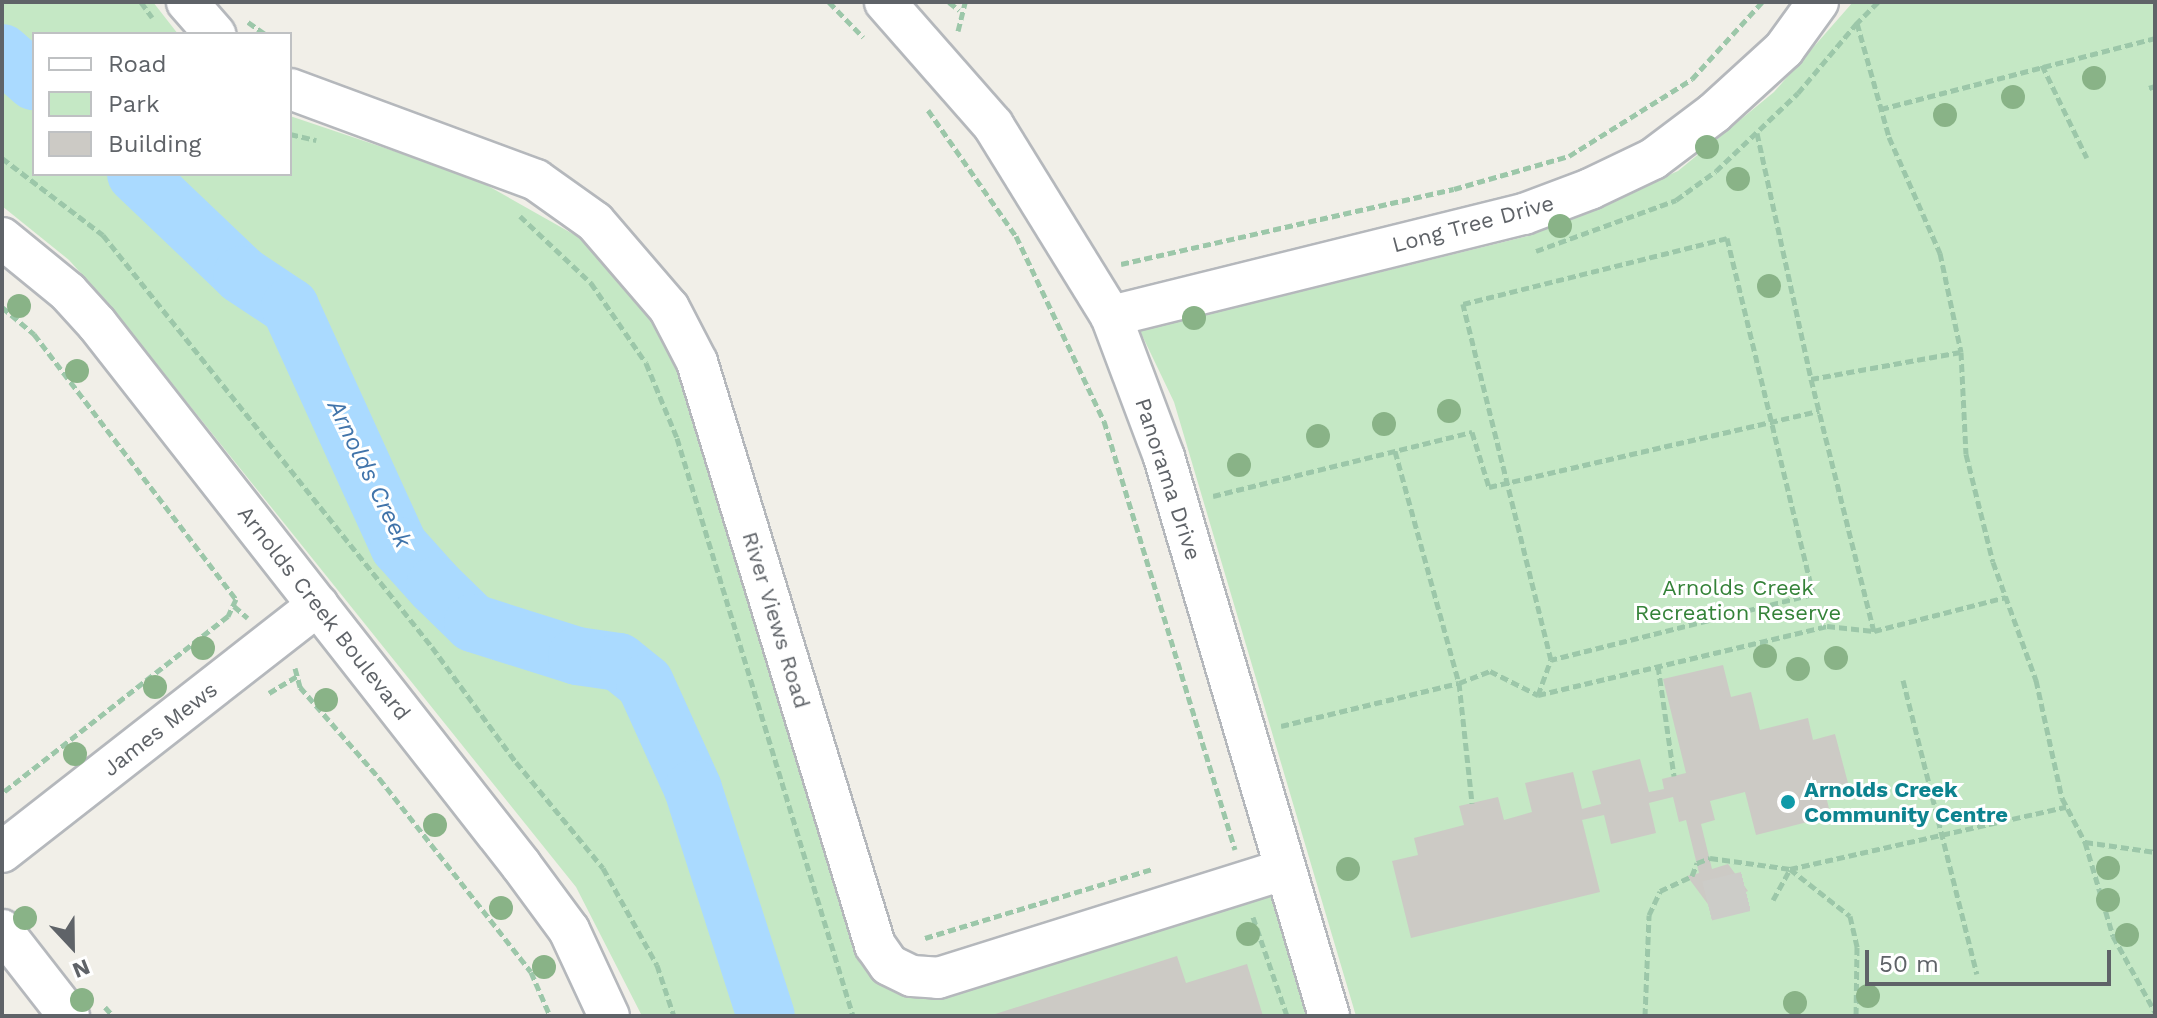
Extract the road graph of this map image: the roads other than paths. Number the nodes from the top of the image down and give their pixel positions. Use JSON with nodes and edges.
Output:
{"nodes":[{"id":1,"x":187,"y":2,"type":"edge"},
{"id":2,"x":1818,"y":2,"type":"edge"},
{"id":3,"x":902,"y":7,"type":"edge"},
{"id":4,"x":213,"y":32,"type":"edge"},
{"id":5,"x":292,"y":90,"type":"edge"},
{"id":6,"x":2,"y":238,"type":"edge"},
{"id":7,"x":1111,"y":316,"type":"junction"},
{"id":8,"x":318,"y":605,"type":"junction"},
{"id":9,"x":2,"y":852,"type":"edge"},
{"id":10,"x":1285,"y":869,"type":"junction"},
{"id":11,"x":2,"y":930,"type":"edge"},
{"id":12,"x":82,"y":1005,"type":"edge"},
{"id":13,"x":609,"y":1016,"type":"edge"},
{"id":14,"x":1329,"y":1016,"type":"edge"}],
"edges":[{"from":1,"to":4,"type":"street"},
{"from":2,"to":7,"type":"street","name":"Long Tree Drive"},
{"from":3,"to":7,"type":"street","name":"Panorama Drive"},
{"from":5,"to":10,"type":"street","name":"River Views Road"},
{"from":6,"to":8,"type":"street","name":"Arnolds Creek Boulevard"},
{"from":7,"to":10,"type":"street","name":"Panorama Drive"},
{"from":8,"to":9,"type":"street","name":"James Mews"},
{"from":8,"to":13,"type":"street","name":"Arnolds Creek Boulevard"},
{"from":10,"to":14,"type":"street","name":"Panorama Drive"},
{"from":11,"to":12,"type":"street"}]}
